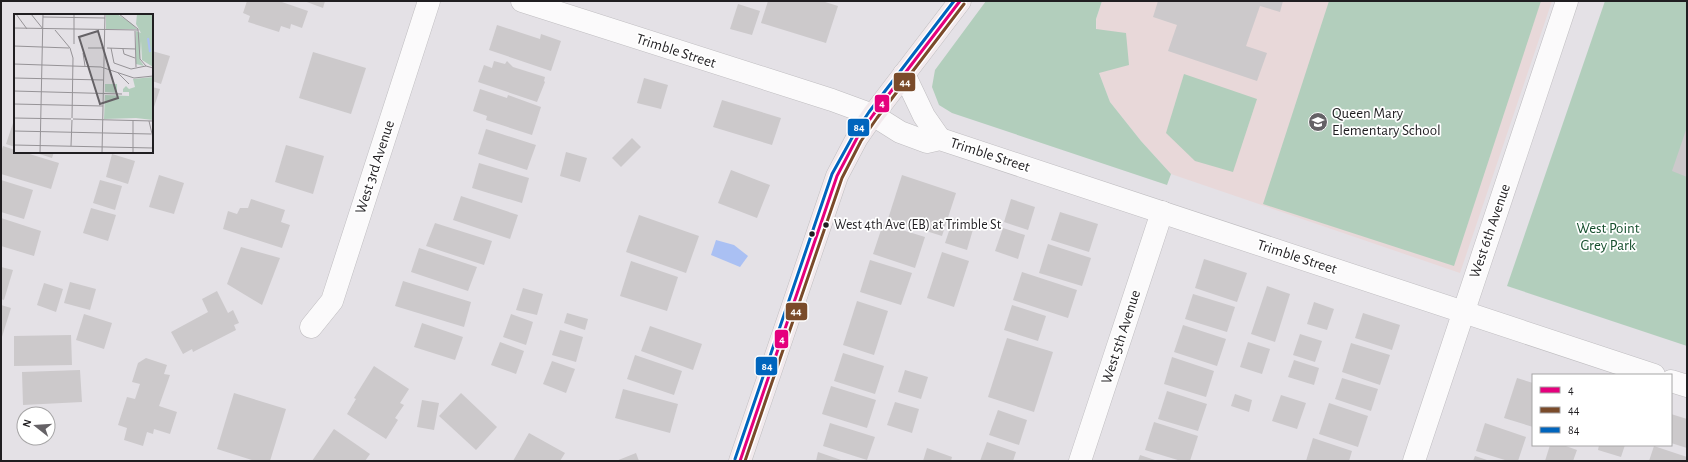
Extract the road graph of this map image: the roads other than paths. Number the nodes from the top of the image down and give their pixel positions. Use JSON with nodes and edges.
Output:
{"nodes":[{"id":1,"x":430,"y":1,"type":"edge"},
{"id":2,"x":522,"y":1,"type":"edge"},
{"id":3,"x":960,"y":1,"type":"edge"},
{"id":4,"x":1567,"y":1,"type":"edge"},
{"id":5,"x":904,"y":74,"type":"junction"},
{"id":6,"x":873,"y":115,"type":"junction"},
{"id":7,"x":940,"y":139,"type":"junction"},
{"id":8,"x":1162,"y":212,"type":"junction"},
{"id":9,"x":1463,"y":312,"type":"junction"},
{"id":10,"x":311,"y":327,"type":"dead end"},
{"id":11,"x":1651,"y":374,"type":"edge"},
{"id":12,"x":1672,"y":381,"type":"edge"},
{"id":13,"x":1687,"y":386,"type":"edge"},
{"id":14,"x":740,"y":461,"type":"edge"},
{"id":15,"x":1080,"y":461,"type":"edge"},
{"id":16,"x":1414,"y":461,"type":"edge"}],
"edges":[{"from":1,"to":10,"type":"street","name":"West 3rd Avenue"},
{"from":2,"to":6,"type":"street","name":"Trimble Street"},
{"from":3,"to":5,"type":"main road"},
{"from":4,"to":9,"type":"street","name":"West 6th Avenue"},
{"from":5,"to":6,"type":"main road"},
{"from":5,"to":7,"type":"street","name":"Trimble Street"},
{"from":6,"to":7,"type":"street","name":"Trimble Street"},
{"from":6,"to":14,"type":"main road"},
{"from":7,"to":8,"type":"street","name":"Trimble Street"},
{"from":8,"to":9,"type":"street","name":"Trimble Street"},
{"from":8,"to":15,"type":"street","name":"West 5th Avenue"},
{"from":9,"to":11,"type":"street","name":"Trimble Street"},
{"from":9,"to":16,"type":"street","name":"West 6th Avenue"},
{"from":12,"to":13,"type":"street"}]}
